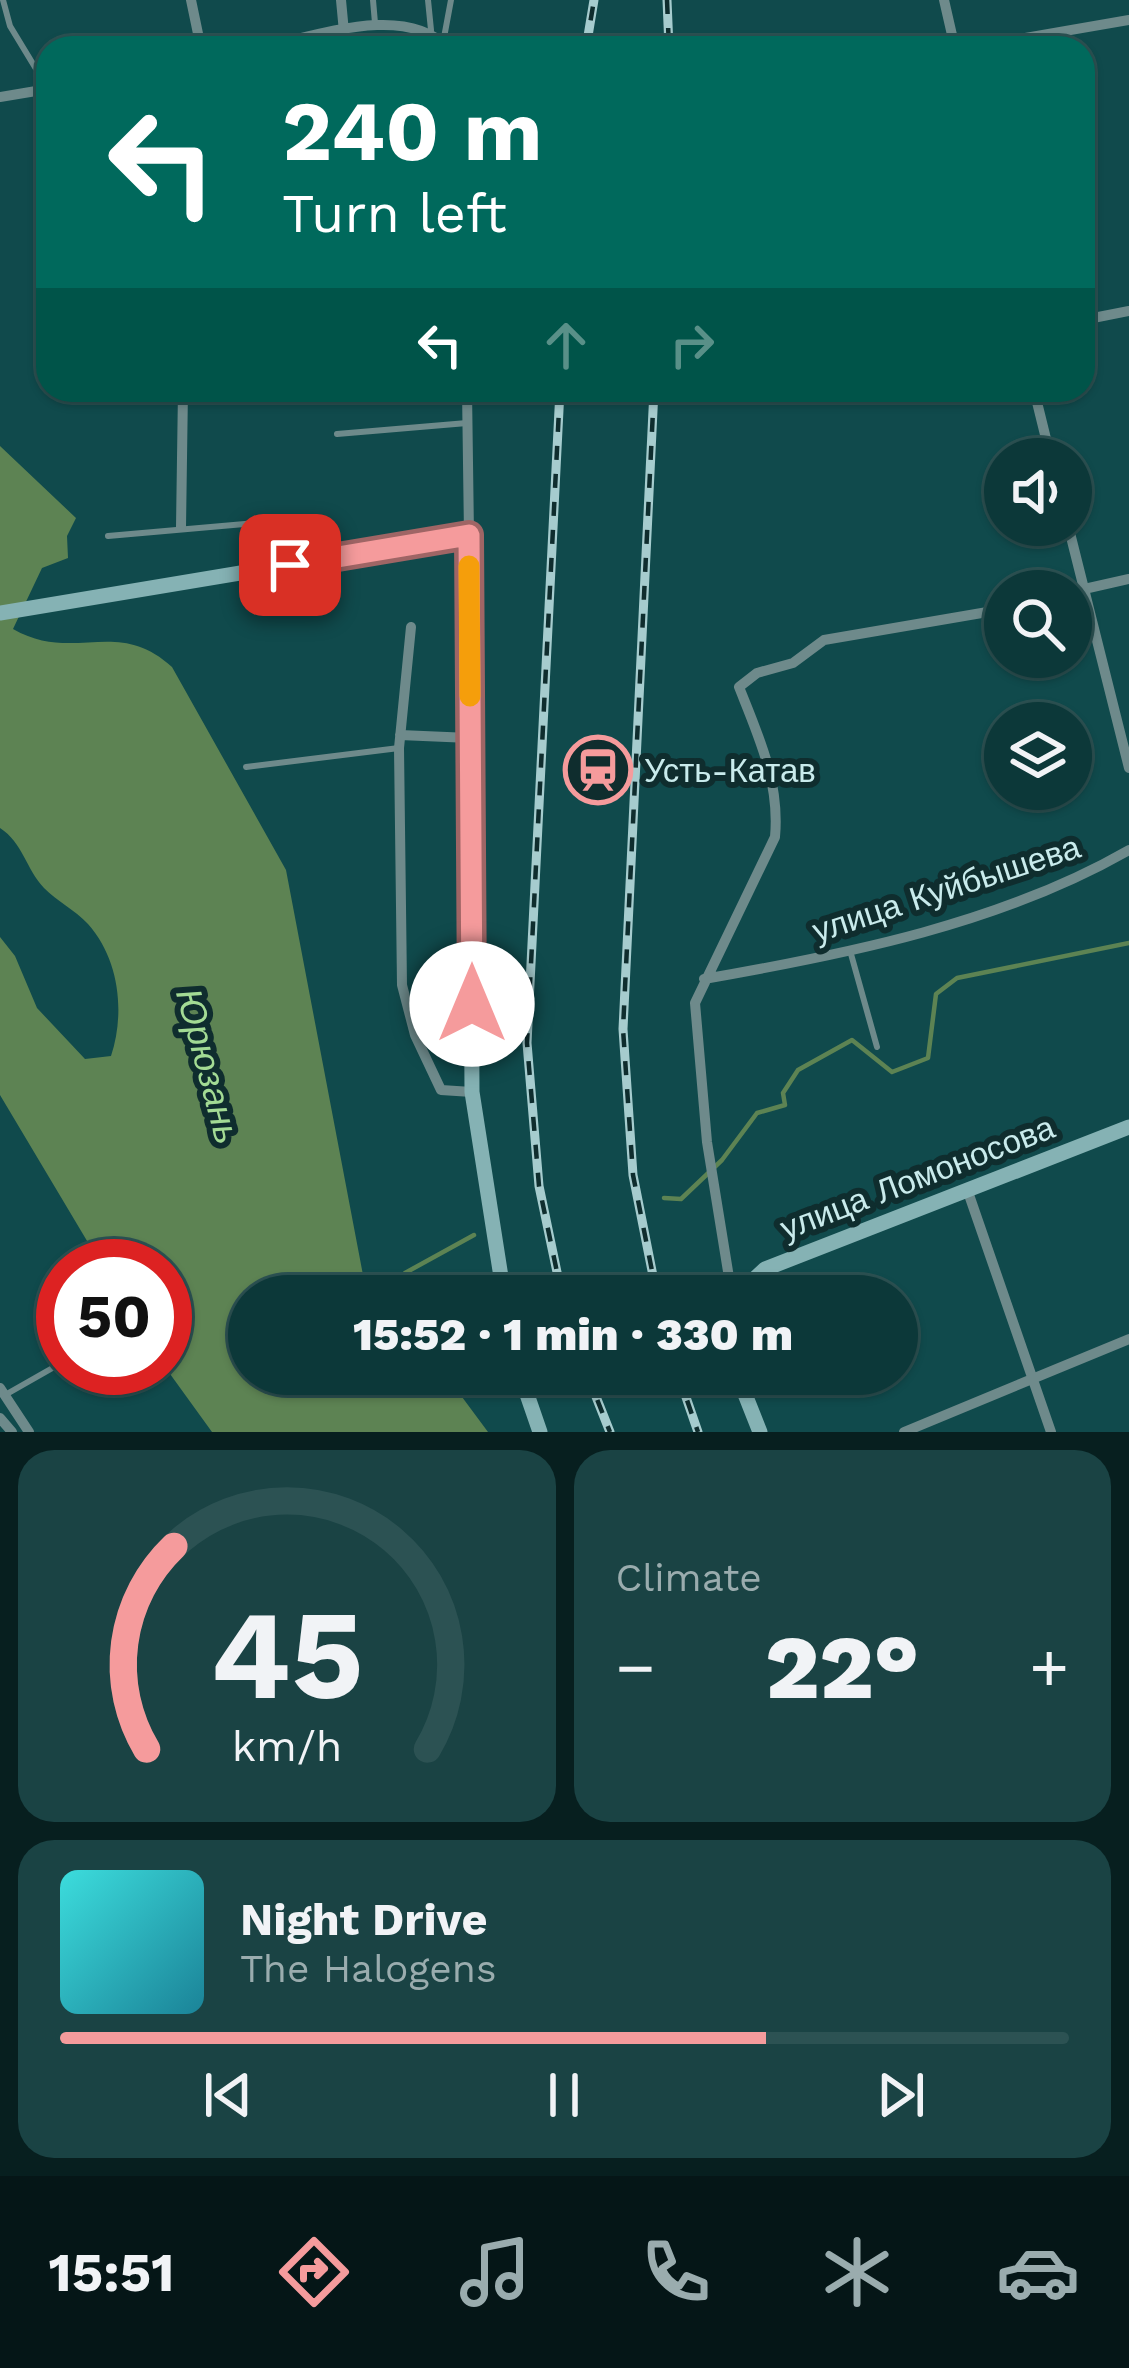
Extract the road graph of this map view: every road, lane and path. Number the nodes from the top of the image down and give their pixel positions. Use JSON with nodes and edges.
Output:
{"nodes":[{"id":1,"x":4,"y":0,"type":"edge"},
{"id":2,"x":191,"y":0,"type":"edge"},
{"id":3,"x":340,"y":0,"type":"edge"},
{"id":4,"x":373,"y":0,"type":"edge"},
{"id":5,"x":428,"y":0,"type":"edge"},
{"id":6,"x":451,"y":0,"type":"edge"},
{"id":7,"x":944,"y":0,"type":"edge"},
{"id":8,"x":1129,"y":20,"type":"edge"},
{"id":9,"x":375,"y":27,"type":"junction"},
{"id":10,"x":431,"y":30,"type":"junction"},
{"id":11,"x":344,"y":32,"type":"junction"},
{"id":12,"x":198,"y":36,"type":"edge"},
{"id":13,"x":323,"y":36,"type":"edge"},
{"id":14,"x":437,"y":36,"type":"edge"},
{"id":15,"x":447,"y":36,"type":"edge"},
{"id":16,"x":952,"y":36,"type":"edge"},
{"id":17,"x":1036,"y":36,"type":"edge"},
{"id":18,"x":36,"y":68,"type":"edge"},
{"id":19,"x":36,"y":90,"type":"edge"},
{"id":20,"x":0,"y":97,"type":"edge"},
{"id":21,"x":1129,"y":311,"type":"edge"},
{"id":22,"x":1095,"y":318,"type":"edge"},
{"id":23,"x":183,"y":402,"type":"edge"},
{"id":24,"x":467,"y":402,"type":"edge"},
{"id":25,"x":1037,"y":402,"type":"edge"},
{"id":26,"x":467,"y":423,"type":"junction"},
{"id":27,"x":337,"y":434,"type":"dead end"},
{"id":28,"x":1046,"y":438,"type":"edge"},
{"id":29,"x":302,"y":519,"type":"dead end"},
{"id":30,"x":181,"y":527,"type":"junction"},
{"id":31,"x":469,"y":535,"type":"junction"},
{"id":32,"x":108,"y":536,"type":"dead end"},
{"id":33,"x":1129,"y":579,"type":"edge"},
{"id":34,"x":1092,"y":588,"type":"edge"},
{"id":35,"x":0,"y":613,"type":"edge"},
{"id":36,"x":984,"y":613,"type":"edge"},
{"id":37,"x":411,"y":627,"type":"dead end"},
{"id":38,"x":1092,"y":642,"type":"edge"},
{"id":39,"x":470,"y":738,"type":"junction"},
{"id":40,"x":400,"y":741,"type":"junction"},
{"id":41,"x":245,"y":767,"type":"dead end"},
{"id":42,"x":1129,"y":768,"type":"edge"},
{"id":43,"x":1129,"y":850,"type":"edge"},
{"id":44,"x":851,"y":954,"type":"junction"},
{"id":45,"x":704,"y":979,"type":"junction"},
{"id":46,"x":877,"y":1047,"type":"dead end"},
{"id":47,"x":472,"y":1092,"type":"junction"},
{"id":48,"x":1129,"y":1127,"type":"edge"},
{"id":49,"x":967,"y":1189,"type":"junction"},
{"id":50,"x":501,"y":1275,"type":"edge"},
{"id":51,"x":730,"y":1275,"type":"edge"},
{"id":52,"x":758,"y":1275,"type":"edge"},
{"id":53,"x":1129,"y":1339,"type":"edge"},
{"id":54,"x":36,"y":1375,"type":"edge"},
{"id":55,"x":1033,"y":1380,"type":"junction"},
{"id":56,"x":2,"y":1391,"type":"edge"},
{"id":57,"x":527,"y":1395,"type":"edge"},
{"id":58,"x":745,"y":1395,"type":"edge"},
{"id":59,"x":0,"y":1418,"type":"edge"},
{"id":60,"x":12,"y":1432,"type":"edge"},
{"id":61,"x":29,"y":1432,"type":"edge"},
{"id":62,"x":540,"y":1432,"type":"edge"},
{"id":63,"x":760,"y":1432,"type":"edge"},
{"id":64,"x":904,"y":1432,"type":"edge"},
{"id":65,"x":1052,"y":1432,"type":"edge"}],
"edges":[{"from":1,"to":18,"type":"lane"},
{"from":2,"to":12,"type":"street"},
{"from":3,"to":11,"type":"street"},
{"from":4,"to":9,"type":"lane"},
{"from":5,"to":10,"type":"lane"},
{"from":6,"to":15,"type":"lane"},
{"from":7,"to":16,"type":"street"},
{"from":8,"to":17,"type":"street"},
{"from":9,"to":10,"type":"street"},
{"from":9,"to":11,"type":"street"},
{"from":10,"to":14,"type":"street"},
{"from":11,"to":13,"type":"street"},
{"from":19,"to":20,"type":"street"},
{"from":21,"to":22,"type":"street"},
{"from":23,"to":30,"type":"street"},
{"from":24,"to":26,"type":"street"},
{"from":25,"to":28,"type":"street"},
{"from":26,"to":27,"type":"lane"},
{"from":26,"to":31,"type":"street"},
{"from":29,"to":30,"type":"lane"},
{"from":30,"to":32,"type":"lane"},
{"from":31,"to":35,"type":"main road"},
{"from":31,"to":39,"type":"main road"},
{"from":33,"to":34,"type":"street"},
{"from":36,"to":45,"type":"street"},
{"from":37,"to":40,"type":"street"},
{"from":38,"to":42,"type":"street"},
{"from":39,"to":40,"type":"street"},
{"from":39,"to":47,"type":"main road"},
{"from":40,"to":41,"type":"lane"},
{"from":40,"to":47,"type":"street"},
{"from":43,"to":44,"type":"street","name":"улица Куйбышева"},
{"from":44,"to":45,"type":"street","name":"улица Куйбышева"},
{"from":44,"to":46,"type":"lane"},
{"from":45,"to":51,"type":"street"},
{"from":47,"to":50,"type":"main road"},
{"from":48,"to":49,"type":"main road","name":"улица Ломоносова"},
{"from":49,"to":52,"type":"main road","name":"улица Ломоносова"},
{"from":49,"to":55,"type":"street"},
{"from":53,"to":55,"type":"street"},
{"from":54,"to":56,"type":"lane"},
{"from":55,"to":64,"type":"street"},
{"from":55,"to":65,"type":"street"},
{"from":56,"to":61,"type":"street"},
{"from":57,"to":62,"type":"main road"},
{"from":58,"to":63,"type":"main road"},
{"from":59,"to":60,"type":"street"}]}
